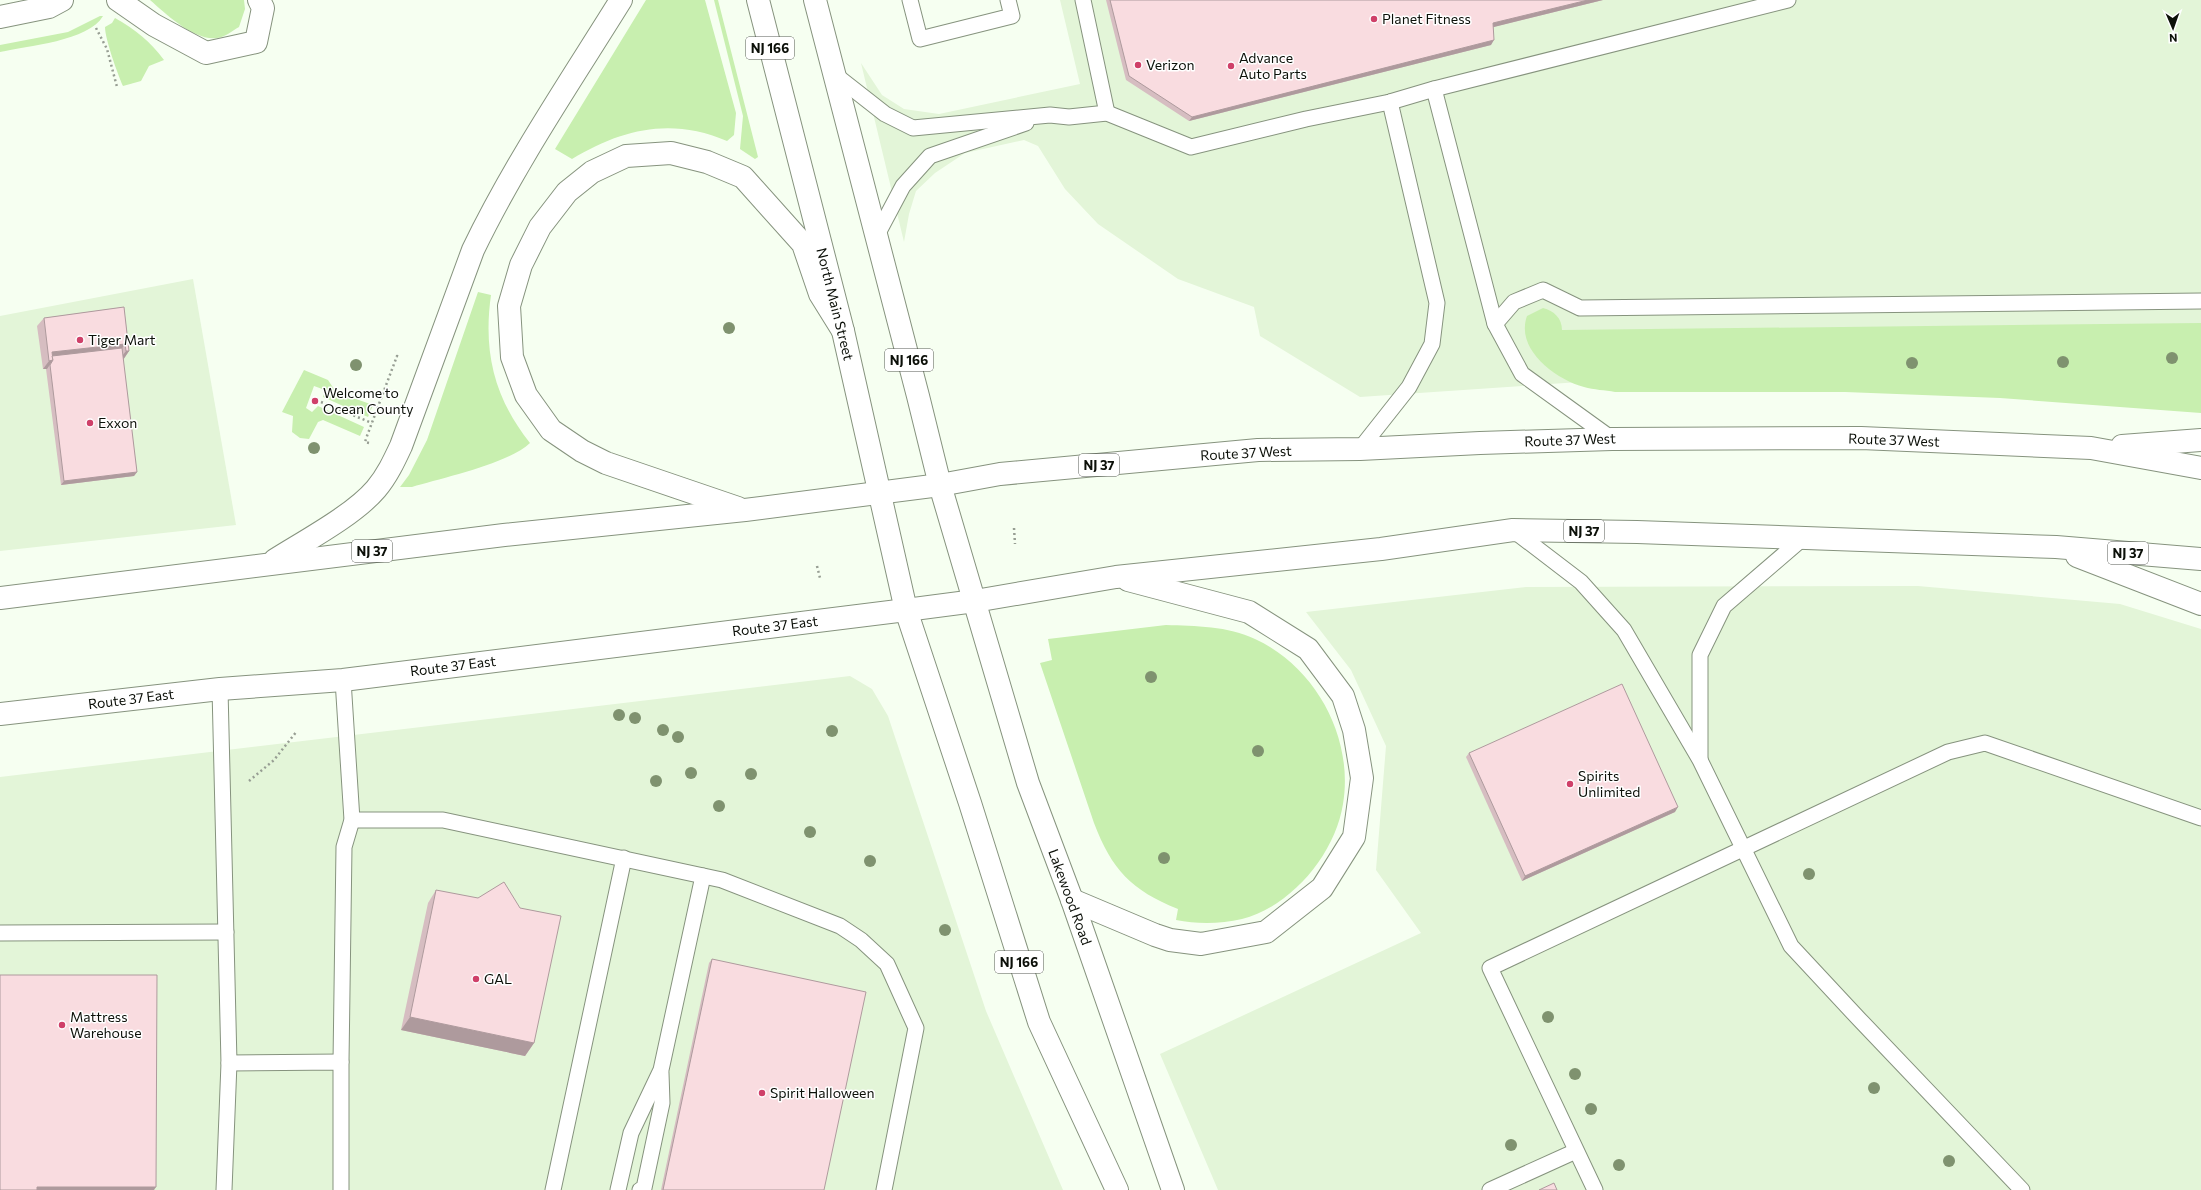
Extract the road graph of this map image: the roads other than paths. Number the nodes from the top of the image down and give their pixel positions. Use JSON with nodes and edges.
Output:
{"nodes":[{"id":1,"x":62,"y":0,"type":"edge"},
{"id":2,"x":118,"y":0,"type":"edge"},
{"id":3,"x":259,"y":0,"type":"edge"},
{"id":4,"x":621,"y":0,"type":"edge"},
{"id":5,"x":758,"y":0,"type":"edge"},
{"id":6,"x":815,"y":0,"type":"edge"},
{"id":7,"x":910,"y":0,"type":"edge"},
{"id":8,"x":1008,"y":0,"type":"edge"},
{"id":9,"x":1083,"y":0,"type":"edge"},
{"id":10,"x":1788,"y":0,"type":"edge"},
{"id":11,"x":0,"y":17,"type":"edge"},
{"id":12,"x":834,"y":74,"type":"junction"},
{"id":13,"x":1434,"y":89,"type":"junction"},
{"id":14,"x":1390,"y":102,"type":"junction"},
{"id":15,"x":1107,"y":113,"type":"junction"},
{"id":16,"x":1050,"y":115,"type":"junction"},
{"id":17,"x":877,"y":235,"type":"junction"},
{"id":18,"x":2201,"y":301,"type":"edge"},
{"id":19,"x":1495,"y":324,"type":"junction"},
{"id":20,"x":844,"y":331,"type":"junction"},
{"id":21,"x":1612,"y":439,"type":"junction"},
{"id":22,"x":2201,"y":440,"type":"edge"},
{"id":23,"x":2091,"y":448,"type":"junction"},
{"id":24,"x":1360,"y":449,"type":"junction"},
{"id":25,"x":2201,"y":468,"type":"edge"},
{"id":26,"x":940,"y":485,"type":"junction"},
{"id":27,"x":879,"y":493,"type":"junction"},
{"id":28,"x":745,"y":510,"type":"junction"},
{"id":29,"x":1513,"y":530,"type":"junction"},
{"id":30,"x":1803,"y":538,"type":"junction"},
{"id":31,"x":2056,"y":547,"type":"junction"},
{"id":32,"x":2201,"y":559,"type":"edge"},
{"id":33,"x":270,"y":563,"type":"junction"},
{"id":34,"x":1116,"y":577,"type":"junction"},
{"id":35,"x":0,"y":598,"type":"edge"},
{"id":36,"x":975,"y":601,"type":"junction"},
{"id":37,"x":2201,"y":604,"type":"edge"},
{"id":38,"x":906,"y":610,"type":"junction"},
{"id":39,"x":343,"y":680,"type":"junction"},
{"id":40,"x":220,"y":689,"type":"junction"},
{"id":41,"x":0,"y":714,"type":"edge"},
{"id":42,"x":1700,"y":760,"type":"junction"},
{"id":43,"x":2201,"y":818,"type":"edge"},
{"id":44,"x":352,"y":820,"type":"junction"},
{"id":45,"x":1743,"y":849,"type":"junction"},
{"id":46,"x":624,"y":858,"type":"junction"},
{"id":47,"x":703,"y":876,"type":"junction"},
{"id":48,"x":1072,"y":900,"type":"junction"},
{"id":49,"x":226,"y":932,"type":"junction"},
{"id":50,"x":0,"y":933,"type":"edge"},
{"id":51,"x":341,"y":1062,"type":"junction"},
{"id":52,"x":229,"y":1063,"type":"junction"},
{"id":53,"x":661,"y":1070,"type":"junction"},
{"id":54,"x":1576,"y":1151,"type":"junction"},
{"id":55,"x":1113,"y":1188,"type":"edge"},
{"id":56,"x":224,"y":1190,"type":"edge"},
{"id":57,"x":341,"y":1190,"type":"edge"},
{"id":58,"x":553,"y":1190,"type":"edge"},
{"id":59,"x":618,"y":1190,"type":"edge"},
{"id":60,"x":640,"y":1190,"type":"edge"},
{"id":61,"x":884,"y":1190,"type":"edge"},
{"id":62,"x":1173,"y":1190,"type":"edge"},
{"id":63,"x":1490,"y":1190,"type":"edge"},
{"id":64,"x":1595,"y":1190,"type":"edge"},
{"id":65,"x":2022,"y":1190,"type":"edge"}],
"edges":[{"from":1,"to":11,"type":"main road"},
{"from":2,"to":3,"type":"main road"},
{"from":4,"to":33,"type":"main road"},
{"from":5,"to":20,"type":"main road","name":"North Main Street","number":"NJ 166"},
{"from":6,"to":12,"type":"main road","number":"NJ 166"},
{"from":7,"to":8,"type":"lane"},
{"from":9,"to":15,"type":"lane"},
{"from":10,"to":13,"type":"lane"},
{"from":12,"to":16,"type":"lane"},
{"from":12,"to":17,"type":"main road","number":"NJ 166"},
{"from":13,"to":14,"type":"lane"},
{"from":13,"to":19,"type":"lane"},
{"from":14,"to":15,"type":"lane"},
{"from":14,"to":24,"type":"lane"},
{"from":15,"to":16,"type":"lane"},
{"from":16,"to":17,"type":"lane"},
{"from":17,"to":26,"type":"main road","number":"NJ 166"},
{"from":18,"to":19,"type":"lane"},
{"from":19,"to":21,"type":"lane"},
{"from":20,"to":27,"type":"main road","name":"North Main Street","number":"NJ 166"},
{"from":20,"to":28,"type":"main road"},
{"from":21,"to":23,"type":"main road","name":"Route 37 West","number":"NJ 37"},
{"from":21,"to":24,"type":"main road","name":"Route 37 West","number":"NJ 37"},
{"from":22,"to":23,"type":"main road"},
{"from":23,"to":25,"type":"main road","name":"Route 37 West","number":"NJ 37"},
{"from":24,"to":26,"type":"main road","name":"Route 37 West","number":"NJ 37"},
{"from":26,"to":27,"type":"main road","number":"NJ 37"},
{"from":26,"to":36,"type":"main road","number":"NJ 166"},
{"from":27,"to":28,"type":"main road","number":"NJ 37"},
{"from":27,"to":38,"type":"main road","name":"North Main Street","number":"NJ 166"},
{"from":28,"to":33,"type":"main road","number":"NJ 37"},
{"from":29,"to":30,"type":"main road","number":"NJ 37"},
{"from":29,"to":34,"type":"main road","number":"NJ 37"},
{"from":29,"to":42,"type":"lane"},
{"from":30,"to":31,"type":"main road","number":"NJ 37"},
{"from":30,"to":42,"type":"lane"},
{"from":31,"to":32,"type":"main road","number":"NJ 37"},
{"from":31,"to":37,"type":"main road"},
{"from":33,"to":35,"type":"main road","number":"NJ 37"},
{"from":34,"to":36,"type":"main road","number":"NJ 37"},
{"from":34,"to":48,"type":"main road"},
{"from":36,"to":38,"type":"main road","number":"NJ 37"},
{"from":36,"to":48,"type":"main road","name":"Lakewood Road","number":"NJ 166"},
{"from":38,"to":39,"type":"main road","name":"Route 37 East","number":"NJ 37"},
{"from":38,"to":55,"type":"main road","number":"NJ 166"},
{"from":39,"to":40,"type":"main road","name":"Route 37 East","number":"NJ 37"},
{"from":39,"to":44,"type":"lane"},
{"from":40,"to":41,"type":"main road","name":"Route 37 East","number":"NJ 37"},
{"from":40,"to":49,"type":"lane"},
{"from":42,"to":45,"type":"lane"},
{"from":43,"to":45,"type":"lane"},
{"from":44,"to":46,"type":"lane"},
{"from":44,"to":51,"type":"lane"},
{"from":45,"to":54,"type":"lane"},
{"from":45,"to":65,"type":"lane"},
{"from":46,"to":47,"type":"lane"},
{"from":46,"to":58,"type":"lane"},
{"from":47,"to":53,"type":"lane"},
{"from":47,"to":61,"type":"lane"},
{"from":48,"to":62,"type":"main road","name":"Lakewood Road","number":"NJ 166"},
{"from":49,"to":50,"type":"lane"},
{"from":49,"to":52,"type":"lane"},
{"from":51,"to":52,"type":"lane"},
{"from":51,"to":57,"type":"lane"},
{"from":52,"to":56,"type":"lane"},
{"from":53,"to":59,"type":"lane"},
{"from":53,"to":60,"type":"lane"},
{"from":54,"to":63,"type":"lane"},
{"from":54,"to":64,"type":"lane"}]}
